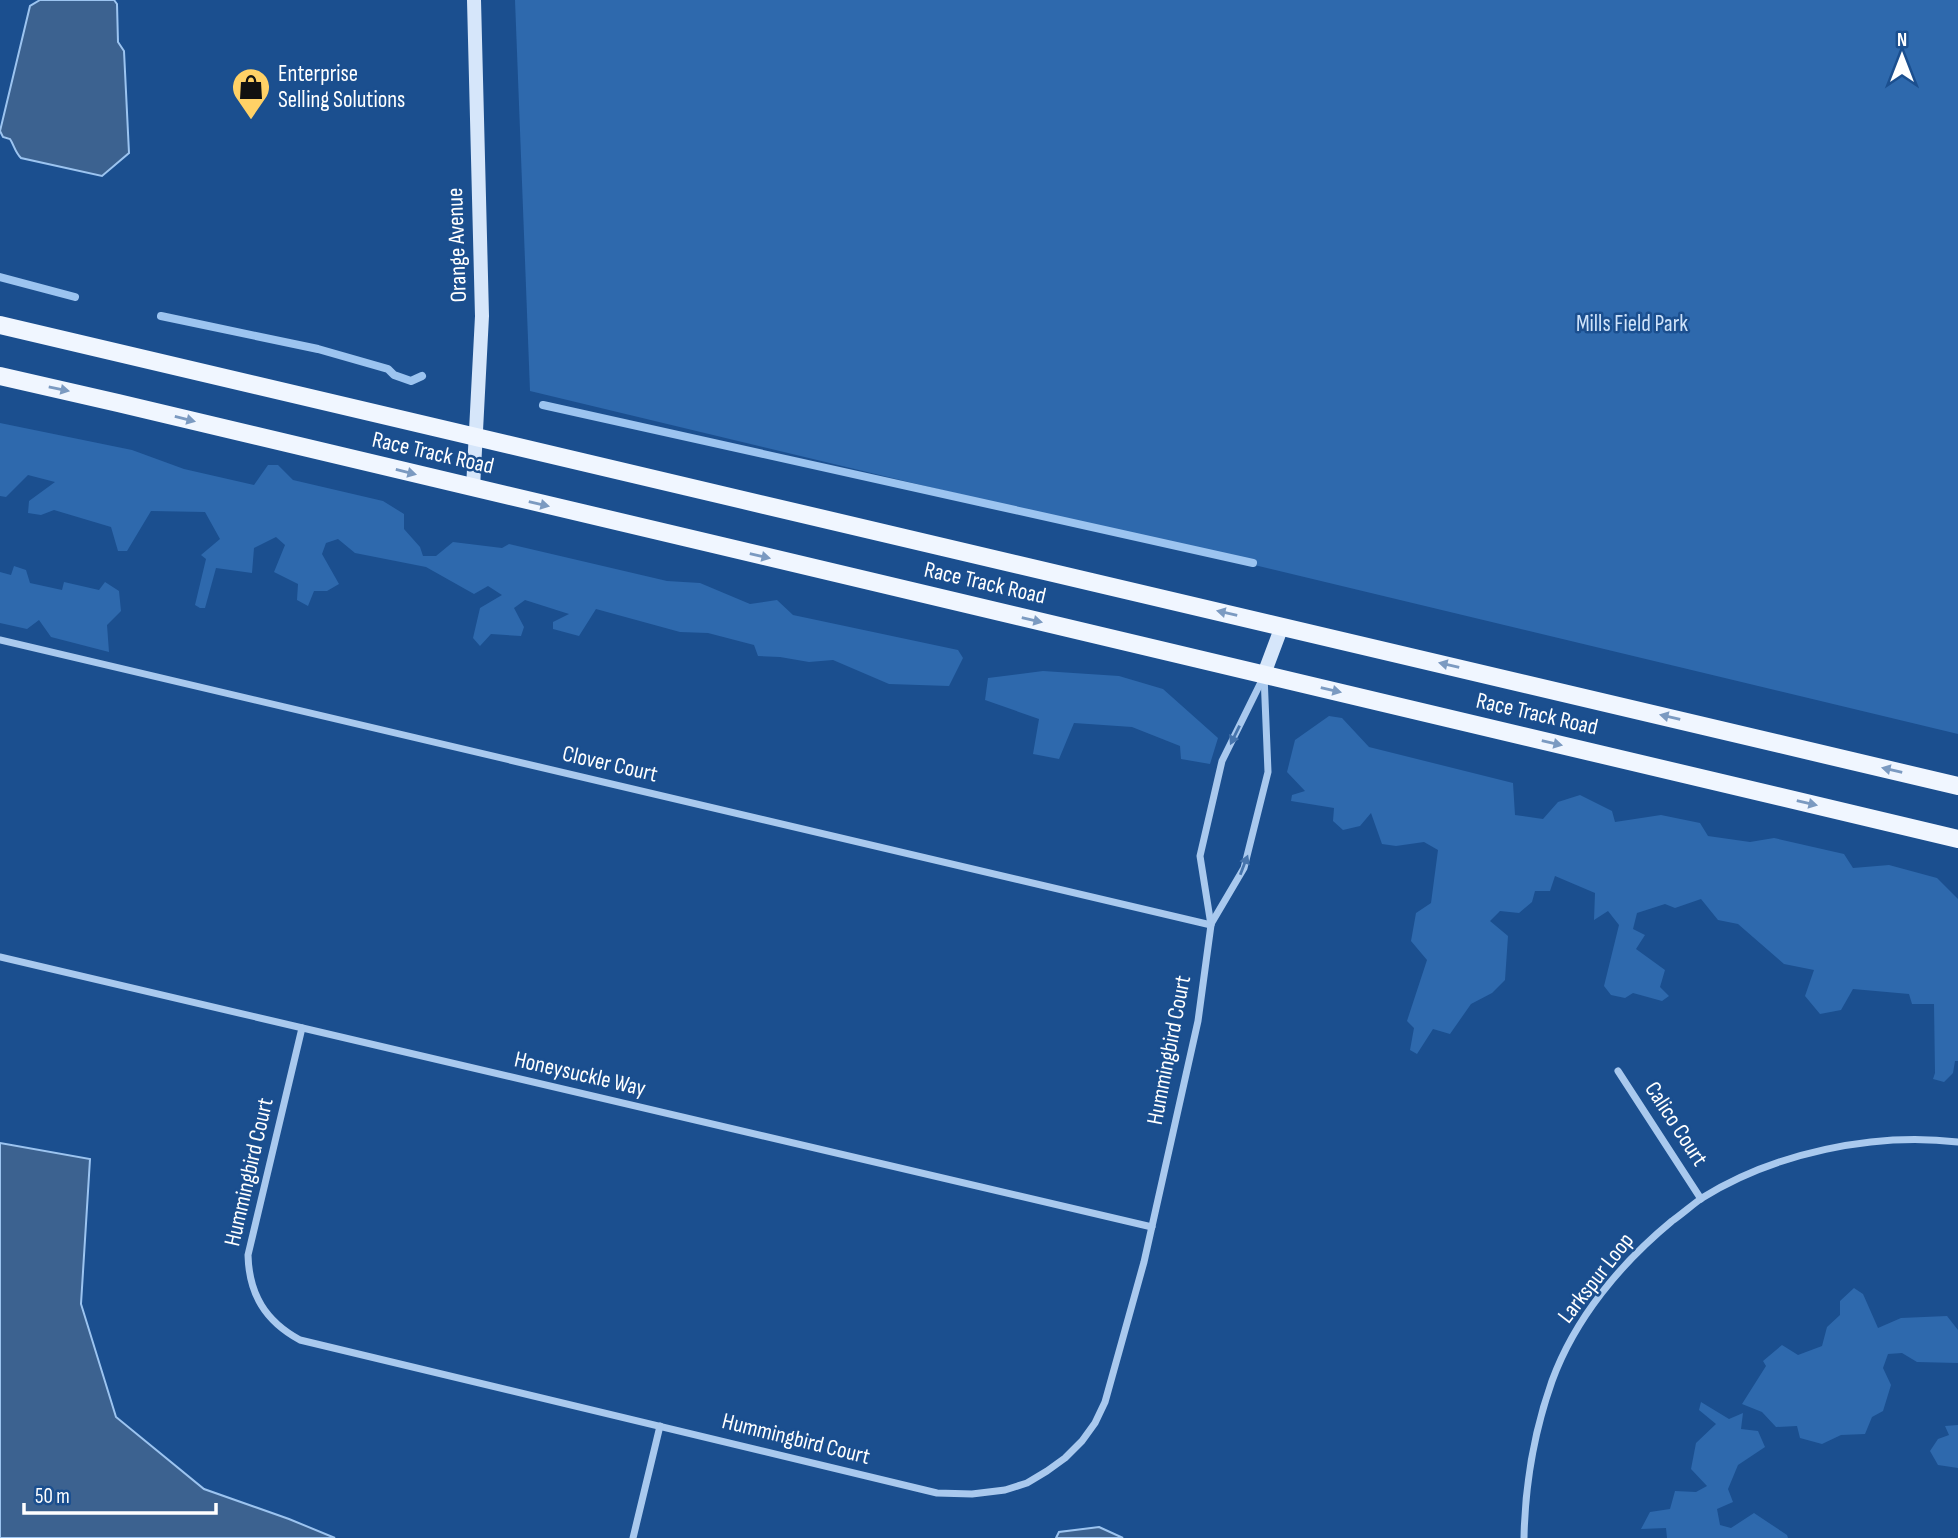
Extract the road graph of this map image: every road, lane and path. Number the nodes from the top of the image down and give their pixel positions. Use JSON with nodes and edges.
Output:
{"nodes":[{"id":1,"x":474,"y":0,"type":"edge"},
{"id":2,"x":0,"y":324,"type":"edge"},
{"id":3,"x":0,"y":376,"type":"edge"},
{"id":4,"x":477,"y":436,"type":"junction"},
{"id":5,"x":472,"y":488,"type":"junction"},
{"id":6,"x":1282,"y":626,"type":"junction"},
{"id":7,"x":0,"y":640,"type":"edge"},
{"id":8,"x":1264,"y":674,"type":"junction"},
{"id":9,"x":1958,"y":786,"type":"edge"},
{"id":10,"x":1958,"y":839,"type":"edge"},
{"id":11,"x":1211,"y":925,"type":"junction"},
{"id":12,"x":0,"y":957,"type":"edge"},
{"id":13,"x":302,"y":1028,"type":"junction"},
{"id":14,"x":1618,"y":1071,"type":"dead end"},
{"id":15,"x":1958,"y":1142,"type":"edge"},
{"id":16,"x":1701,"y":1199,"type":"junction"},
{"id":17,"x":1152,"y":1227,"type":"junction"},
{"id":18,"x":660,"y":1426,"type":"junction"},
{"id":19,"x":634,"y":1538,"type":"edge"},
{"id":20,"x":1524,"y":1538,"type":"edge"}],
"edges":[{"from":1,"to":4,"type":"street","name":"Orange Avenue"},
{"from":2,"to":4,"type":"main road","name":"Race Track Road"},
{"from":3,"to":5,"type":"main road","name":"Race Track Road","one_way":true},
{"from":4,"to":5,"type":"street","name":"Orange Avenue"},
{"from":6,"to":4,"type":"main road","name":"Race Track Road","one_way":true},
{"from":5,"to":8,"type":"main road","name":"Race Track Road","one_way":true},
{"from":6,"to":8,"type":"street"},
{"from":9,"to":6,"type":"main road","name":"Race Track Road","one_way":true},
{"from":7,"to":11,"type":"street","name":"Clover Court"},
{"from":8,"to":10,"type":"main road","name":"Race Track Road","one_way":true},
{"from":11,"to":8,"type":"street","name":"Hummingbird Court","one_way":true},
{"from":8,"to":11,"type":"street","name":"Hummingbird Court","one_way":true},
{"from":11,"to":17,"type":"street","name":"Hummingbird Court"},
{"from":12,"to":13,"type":"street","name":"Honeysuckle Way"},
{"from":13,"to":17,"type":"street","name":"Honeysuckle Way"},
{"from":13,"to":18,"type":"street","name":"Hummingbird Court"},
{"from":14,"to":16,"type":"street","name":"Calico Court"},
{"from":15,"to":16,"type":"street","name":"Larkspur Loop"},
{"from":16,"to":20,"type":"street","name":"Larkspur Loop"},
{"from":17,"to":18,"type":"street","name":"Hummingbird Court"},
{"from":18,"to":19,"type":"street"}]}
